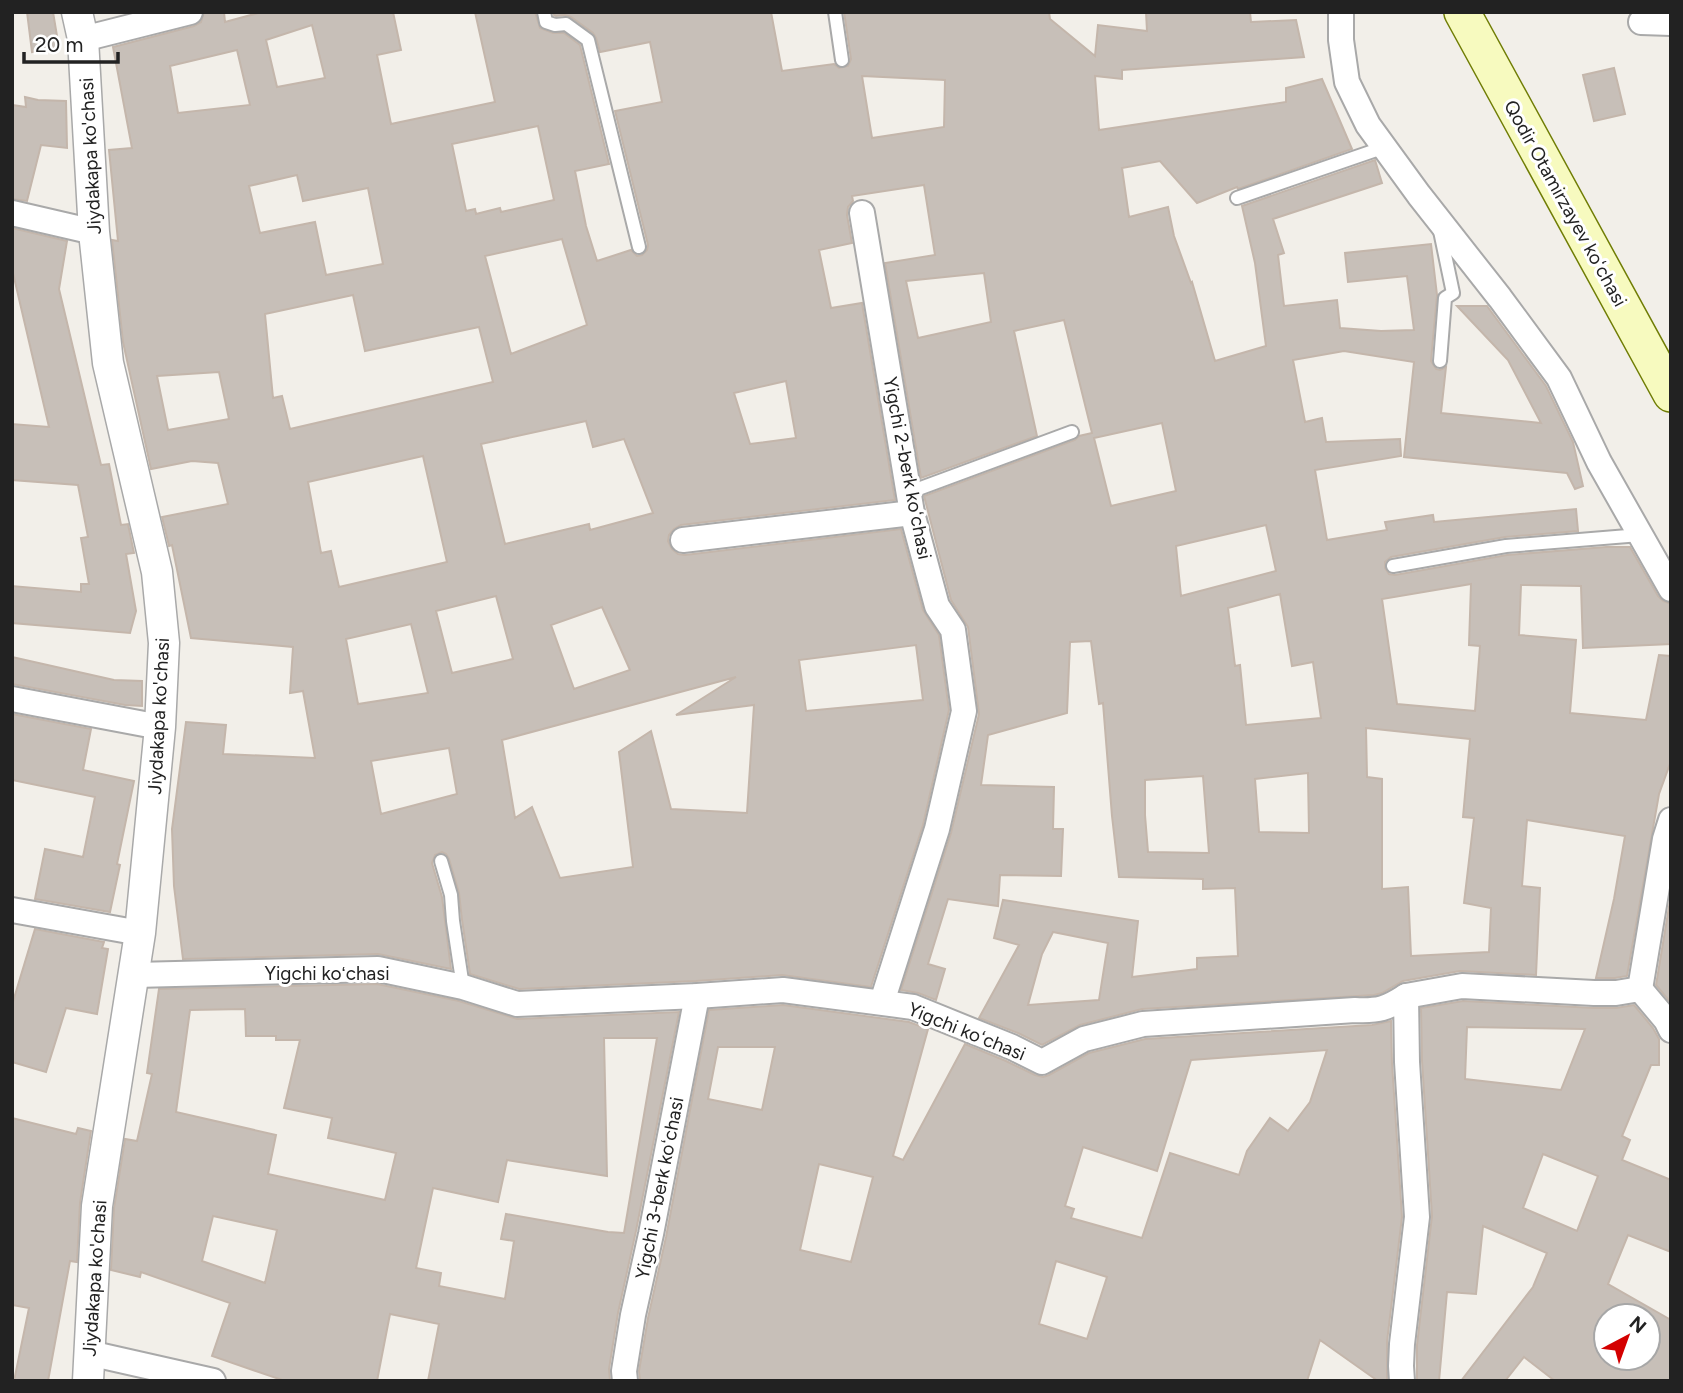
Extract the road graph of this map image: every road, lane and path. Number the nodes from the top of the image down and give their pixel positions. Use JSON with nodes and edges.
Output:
{"nodes":[{"id":1,"x":190,"y":12,"type":"edge"},
{"id":2,"x":544,"y":12,"type":"edge"},
{"id":3,"x":835,"y":12,"type":"edge"},
{"id":4,"x":1341,"y":12,"type":"edge"},
{"id":5,"x":1462,"y":12,"type":"edge"},
{"id":6,"x":1642,"y":22,"type":"dead end"},
{"id":7,"x":1671,"y":23,"type":"edge"},
{"id":8,"x":80,"y":25,"type":"edge"},
{"id":9,"x":842,"y":60,"type":"dead end"},
{"id":10,"x":1385,"y":147,"type":"junction"},
{"id":11,"x":1237,"y":198,"type":"dead end"},
{"id":12,"x":862,"y":212,"type":"dead end"},
{"id":13,"x":12,"y":213,"type":"edge"},
{"id":14,"x":1436,"y":217,"type":"junction"},
{"id":15,"x":94,"y":232,"type":"junction"},
{"id":16,"x":639,"y":247,"type":"dead end"},
{"id":17,"x":1440,"y":361,"type":"dead end"},
{"id":18,"x":1671,"y":394,"type":"edge"},
{"id":19,"x":1072,"y":432,"type":"dead end"},
{"id":20,"x":911,"y":502,"type":"junction"},
{"id":21,"x":1640,"y":535,"type":"junction"},
{"id":22,"x":683,"y":540,"type":"dead end"},
{"id":23,"x":1393,"y":566,"type":"dead end"},
{"id":24,"x":1671,"y":589,"type":"edge"},
{"id":25,"x":12,"y":699,"type":"edge"},
{"id":26,"x":160,"y":727,"type":"junction"},
{"id":27,"x":1671,"y":820,"type":"edge"},
{"id":28,"x":441,"y":860,"type":"dead end"},
{"id":29,"x":12,"y":910,"type":"edge"},
{"id":30,"x":140,"y":933,"type":"junction"},
{"id":31,"x":135,"y":975,"type":"junction"},
{"id":32,"x":463,"y":986,"type":"junction"},
{"id":33,"x":1640,"y":989,"type":"junction"},
{"id":34,"x":697,"y":996,"type":"junction"},
{"id":35,"x":1406,"y":996,"type":"junction"},
{"id":36,"x":883,"y":1002,"type":"junction"},
{"id":37,"x":1671,"y":1030,"type":"edge"},
{"id":38,"x":89,"y":1367,"type":"edge"},
{"id":39,"x":214,"y":1381,"type":"edge"},
{"id":40,"x":625,"y":1381,"type":"edge"},
{"id":41,"x":1402,"y":1381,"type":"edge"}],
"edges":[{"from":1,"to":8,"type":"street"},
{"from":2,"to":16,"type":"lane"},
{"from":3,"to":9,"type":"lane"},
{"from":4,"to":10,"type":"street"},
{"from":5,"to":18,"type":"main road","name":"Qodir Otamirzayev koʻchasi"},
{"from":6,"to":7,"type":"street"},
{"from":8,"to":15,"type":"street","name":"Jiydakapa ko'chasi"},
{"from":10,"to":11,"type":"lane"},
{"from":10,"to":14,"type":"street"},
{"from":12,"to":20,"type":"street","name":"Yigchi 2-berk koʻchasi"},
{"from":13,"to":15,"type":"street"},
{"from":14,"to":17,"type":"lane"},
{"from":14,"to":21,"type":"street"},
{"from":15,"to":26,"type":"street","name":"Jiydakapa ko'chasi"},
{"from":19,"to":20,"type":"lane"},
{"from":20,"to":22,"type":"street"},
{"from":20,"to":36,"type":"street","name":"Yigchi 2-berk koʻchasi"},
{"from":21,"to":23,"type":"lane"},
{"from":21,"to":24,"type":"street"},
{"from":25,"to":26,"type":"street"},
{"from":26,"to":30,"type":"street","name":"Jiydakapa ko'chasi"},
{"from":27,"to":33,"type":"street"},
{"from":28,"to":32,"type":"lane"},
{"from":29,"to":30,"type":"street"},
{"from":30,"to":31,"type":"street","name":"Jiydakapa ko'chasi"},
{"from":31,"to":32,"type":"street","name":"Yigchi koʻchasi"},
{"from":31,"to":38,"type":"street","name":"Jiydakapa ko'chasi"},
{"from":32,"to":34,"type":"street","name":"Yigchi koʻchasi"},
{"from":33,"to":35,"type":"street"},
{"from":33,"to":37,"type":"street"},
{"from":34,"to":36,"type":"street","name":"Yigchi koʻchasi"},
{"from":34,"to":40,"type":"street","name":"Yigchi 3-berk koʻchasi"},
{"from":35,"to":36,"type":"street","name":"Yigchi koʻchasi"},
{"from":35,"to":41,"type":"street"},
{"from":38,"to":39,"type":"street"}]}
